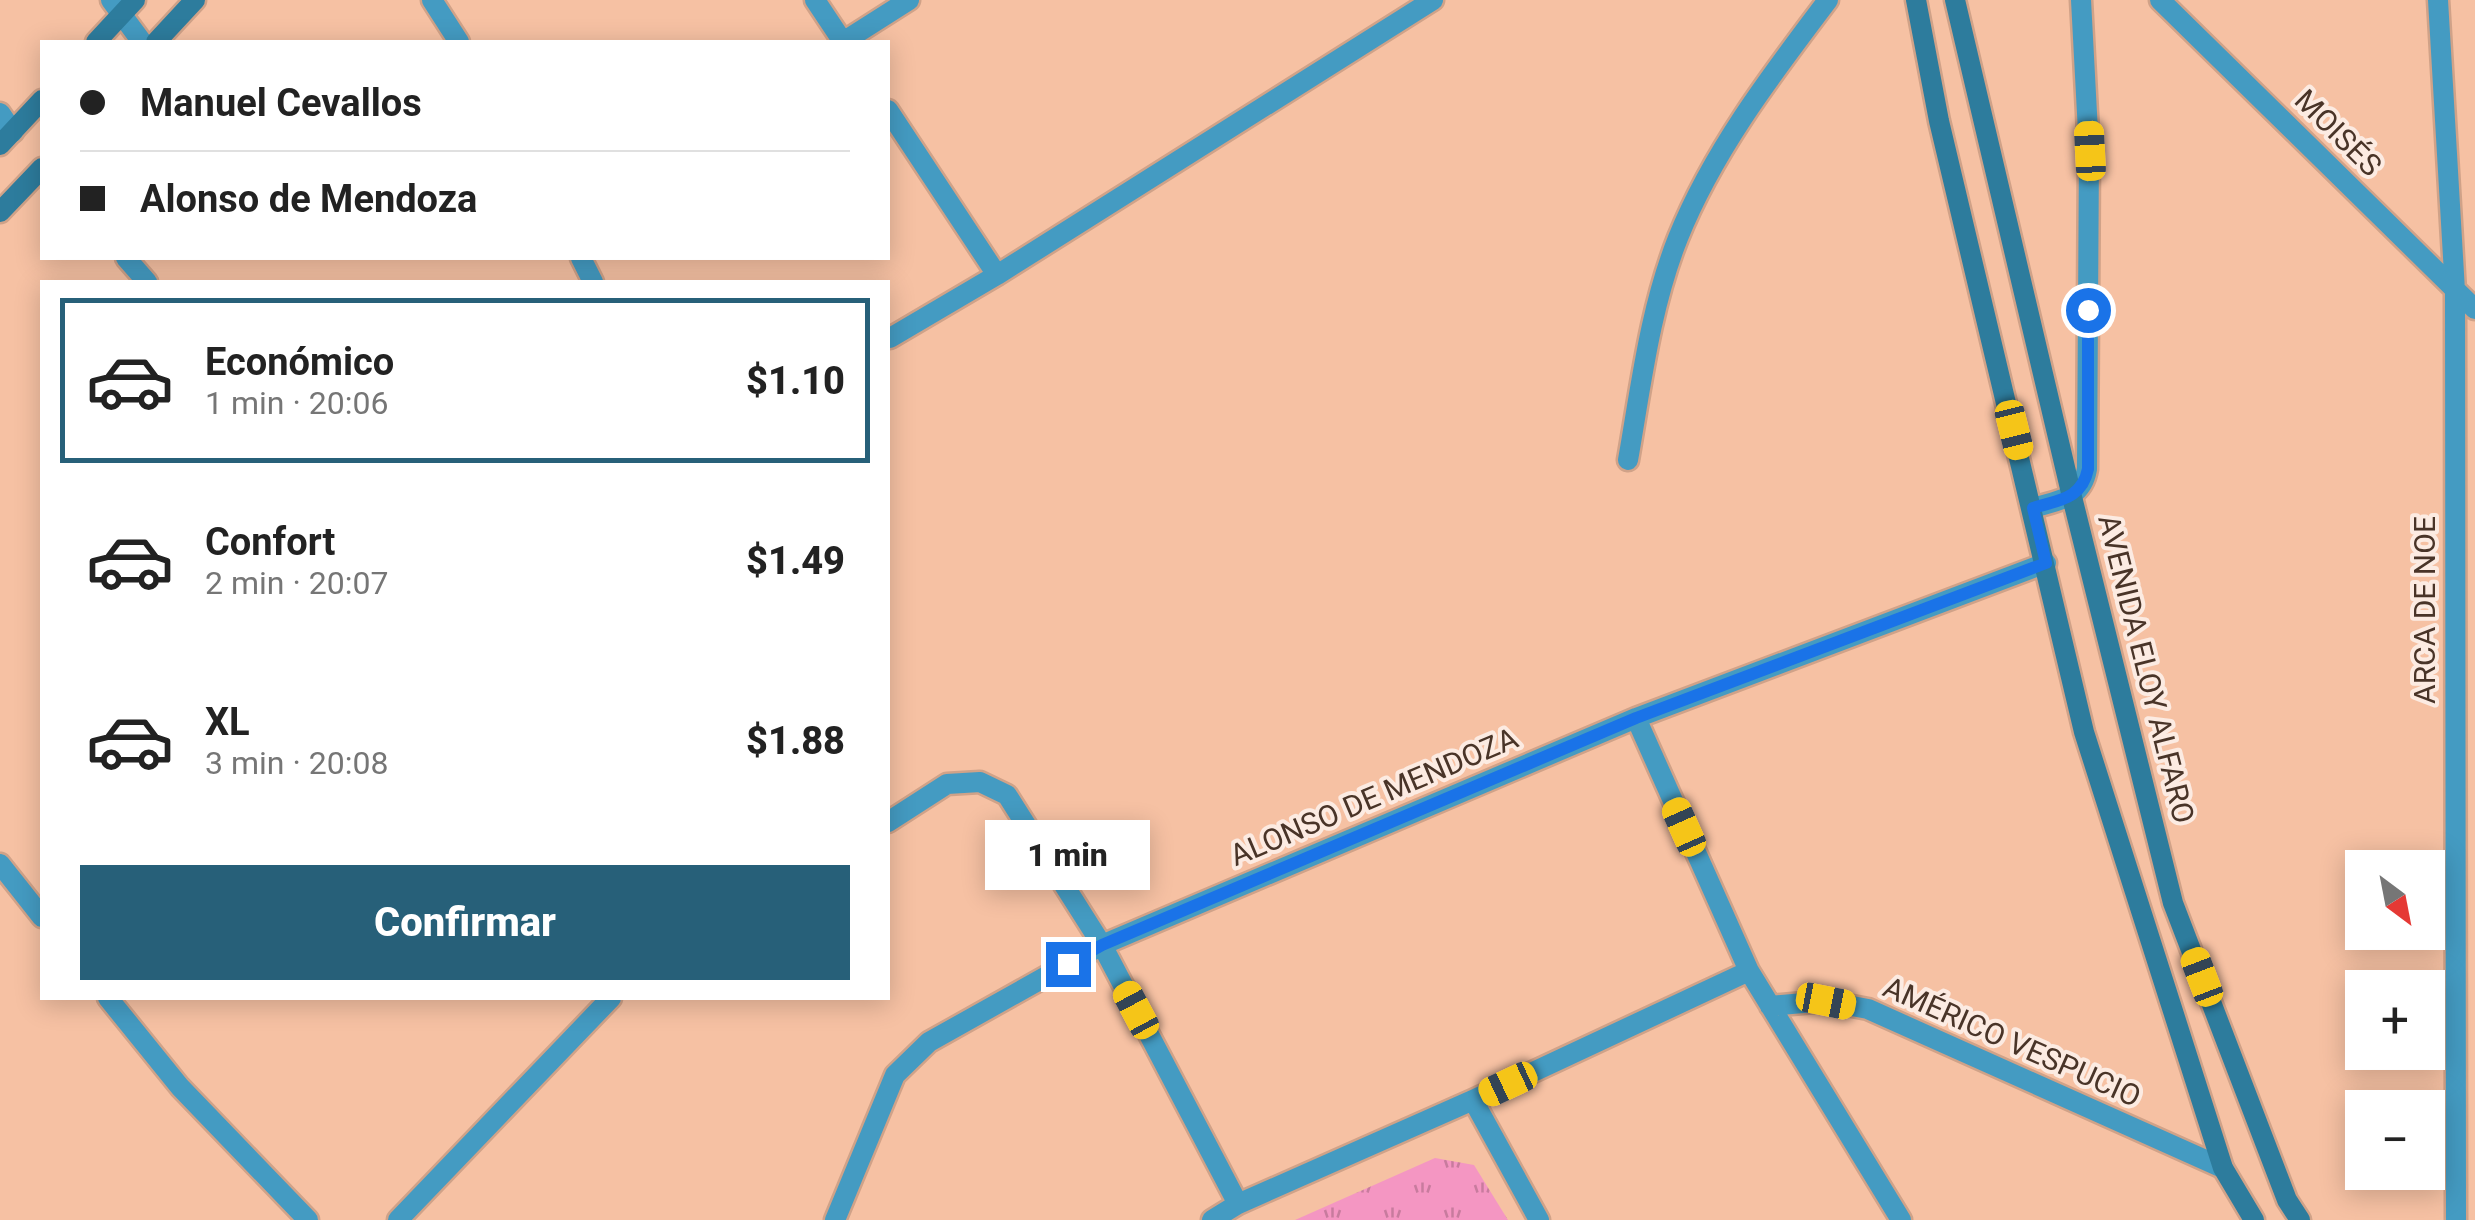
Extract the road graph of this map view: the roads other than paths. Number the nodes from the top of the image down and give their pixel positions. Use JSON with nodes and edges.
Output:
{"nodes":[{"id":1,"x":194,"y":0,"type":"edge"},
{"id":2,"x":432,"y":0,"type":"edge"},
{"id":3,"x":815,"y":0,"type":"edge"},
{"id":4,"x":909,"y":0,"type":"edge"},
{"id":5,"x":1432,"y":0,"type":"edge"},
{"id":6,"x":1828,"y":0,"type":"edge"},
{"id":7,"x":1916,"y":0,"type":"edge"},
{"id":8,"x":1955,"y":0,"type":"edge"},
{"id":9,"x":2080,"y":0,"type":"edge"},
{"id":10,"x":2160,"y":0,"type":"edge"},
{"id":11,"x":2438,"y":0,"type":"edge"},
{"id":12,"x":122,"y":5,"type":"edge"},
{"id":13,"x":97,"y":40,"type":"edge"},
{"id":14,"x":141,"y":40,"type":"edge"},
{"id":15,"x":158,"y":40,"type":"edge"},
{"id":16,"x":458,"y":40,"type":"edge"},
{"id":17,"x":842,"y":40,"type":"edge"},
{"id":18,"x":846,"y":40,"type":"edge"},
{"id":19,"x":40,"y":102,"type":"edge"},
{"id":20,"x":0,"y":113,"type":"edge"},
{"id":21,"x":890,"y":113,"type":"edge"},
{"id":22,"x":7,"y":139,"type":"edge"},
{"id":23,"x":40,"y":170,"type":"edge"},
{"id":24,"x":0,"y":212,"type":"edge"},
{"id":25,"x":128,"y":260,"type":"edge"},
{"id":26,"x":997,"y":275,"type":"junction"},
{"id":27,"x":145,"y":280,"type":"edge"},
{"id":28,"x":2455,"y":290,"type":"junction"},
{"id":29,"x":2475,"y":309,"type":"edge"},
{"id":30,"x":890,"y":338,"type":"dead end"},
{"id":31,"x":1628,"y":460,"type":"dead end"},
{"id":32,"x":2072,"y":497,"type":"junction"},
{"id":33,"x":2033,"y":508,"type":"junction"},
{"id":34,"x":2046,"y":563,"type":"junction"},
{"id":35,"x":1636,"y":718,"type":"junction"},
{"id":36,"x":890,"y":821,"type":"edge"},
{"id":37,"x":0,"y":864,"type":"edge"},
{"id":38,"x":40,"y":914,"type":"edge"},
{"id":39,"x":1102,"y":945,"type":"junction"},
{"id":40,"x":1749,"y":971,"type":"junction"},
{"id":41,"x":115,"y":1000,"type":"edge"},
{"id":42,"x":608,"y":1000,"type":"edge"},
{"id":43,"x":1770,"y":1006,"type":"junction"},
{"id":44,"x":1473,"y":1100,"type":"junction"},
{"id":45,"x":2223,"y":1168,"type":"junction"},
{"id":46,"x":1238,"y":1204,"type":"junction"},
{"id":47,"x":308,"y":1220,"type":"edge"},
{"id":48,"x":398,"y":1220,"type":"edge"},
{"id":49,"x":836,"y":1220,"type":"edge"},
{"id":50,"x":1212,"y":1220,"type":"edge"},
{"id":51,"x":1539,"y":1220,"type":"edge"},
{"id":52,"x":1902,"y":1220,"type":"edge"},
{"id":53,"x":2254,"y":1220,"type":"edge"},
{"id":54,"x":2300,"y":1220,"type":"edge"},
{"id":55,"x":2456,"y":1220,"type":"edge"}],
"edges":[{"from":1,"to":15,"type":"street"},
{"from":2,"to":16,"type":"street"},
{"from":3,"to":17,"type":"street"},
{"from":4,"to":18,"type":"street"},
{"from":5,"to":26,"type":"street"},
{"from":6,"to":31,"type":"street"},
{"from":7,"to":33,"type":"street"},
{"from":8,"to":32,"type":"street","name":"AVENIDA ELOY ALFARO"},
{"from":9,"to":32,"type":"street"},
{"from":10,"to":28,"type":"street","name":"MOISÉS"},
{"from":11,"to":28,"type":"street","name":"ARCA DE NOE"},
{"from":12,"to":13,"type":"street"},
{"from":12,"to":14,"type":"street"},
{"from":19,"to":22,"type":"street"},
{"from":20,"to":22,"type":"street"},
{"from":21,"to":26,"type":"street"},
{"from":23,"to":24,"type":"street"},
{"from":25,"to":27,"type":"street"},
{"from":26,"to":30,"type":"street"},
{"from":28,"to":29,"type":"street","name":"MOISÉS"},
{"from":28,"to":55,"type":"street","name":"ARCA DE NOE"},
{"from":32,"to":33,"type":"street"},
{"from":32,"to":54,"type":"street","name":"AVENIDA ELOY ALFARO"},
{"from":33,"to":34,"type":"street"},
{"from":34,"to":35,"type":"street","name":"ALONSO DE MENDOZA"},
{"from":34,"to":45,"type":"street"},
{"from":35,"to":39,"type":"street","name":"ALONSO DE MENDOZA"},
{"from":35,"to":40,"type":"street"},
{"from":36,"to":39,"type":"street"},
{"from":37,"to":38,"type":"street"},
{"from":39,"to":46,"type":"street"},
{"from":39,"to":49,"type":"street","name":"ALONSO DE MENDOZA"},
{"from":40,"to":43,"type":"street"},
{"from":40,"to":44,"type":"street"},
{"from":41,"to":47,"type":"street"},
{"from":42,"to":48,"type":"street"},
{"from":43,"to":45,"type":"street","name":"AMÉRICO VESPUCIO"},
{"from":43,"to":52,"type":"street"},
{"from":44,"to":46,"type":"street"},
{"from":44,"to":51,"type":"street"},
{"from":45,"to":53,"type":"street"},
{"from":46,"to":50,"type":"street"}]}
